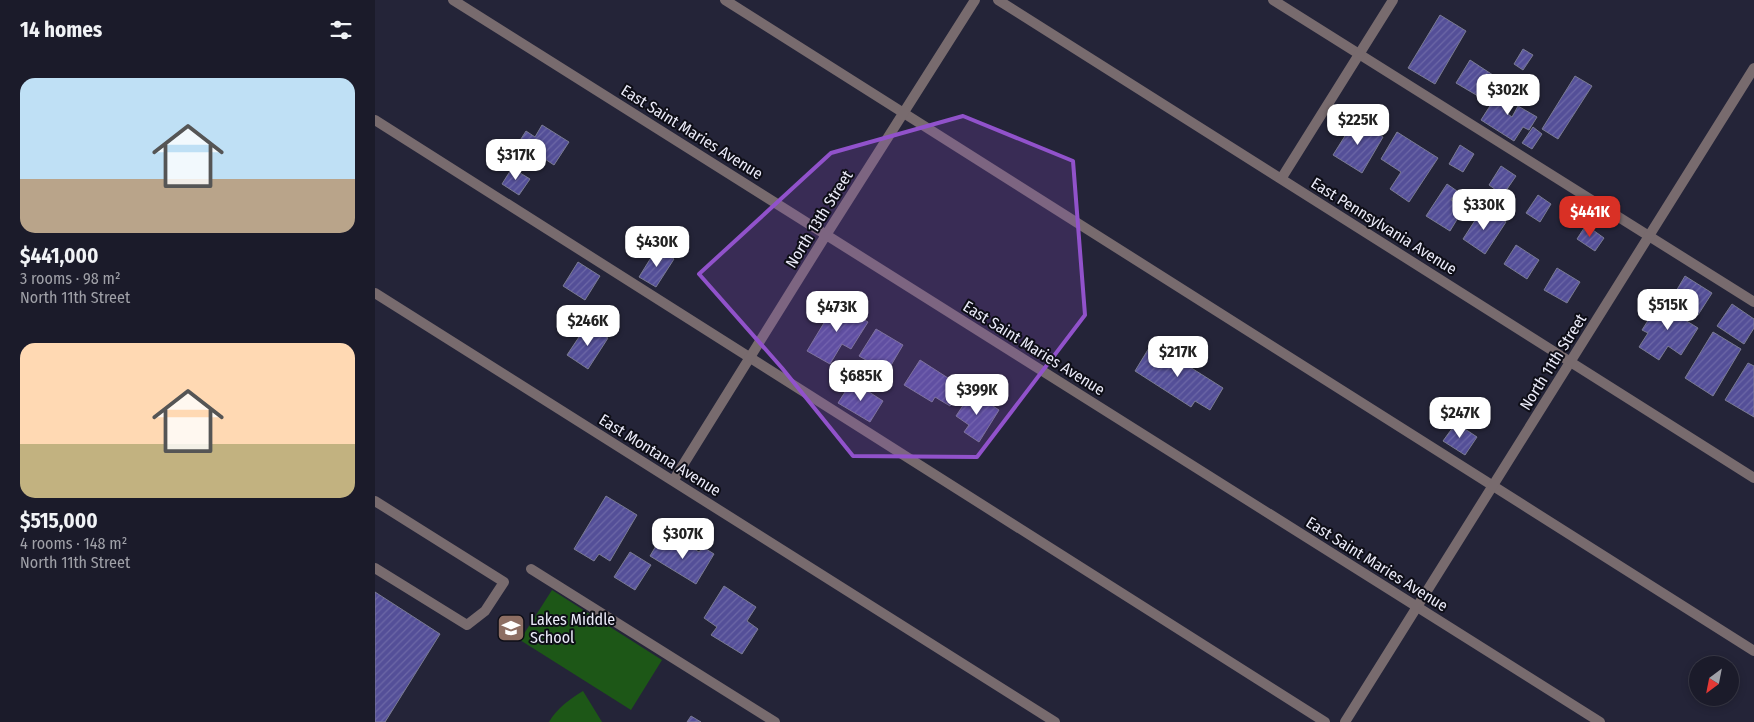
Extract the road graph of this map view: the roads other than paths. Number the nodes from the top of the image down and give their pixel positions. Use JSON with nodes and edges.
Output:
{"nodes":[{"id":1,"x":453,"y":0,"type":"edge"},
{"id":2,"x":725,"y":0,"type":"edge"},
{"id":3,"x":975,"y":0,"type":"edge"},
{"id":4,"x":998,"y":0,"type":"edge"},
{"id":5,"x":1273,"y":0,"type":"edge"},
{"id":6,"x":1393,"y":0,"type":"edge"},
{"id":7,"x":1359,"y":54,"type":"junction"},
{"id":8,"x":1754,"y":68,"type":"edge"},
{"id":9,"x":903,"y":113,"type":"junction"},
{"id":10,"x":375,"y":120,"type":"edge"},
{"id":11,"x":1281,"y":179,"type":"junction"},
{"id":12,"x":826,"y":235,"type":"junction"},
{"id":13,"x":1649,"y":236,"type":"junction"},
{"id":14,"x":375,"y":293,"type":"edge"},
{"id":15,"x":1754,"y":302,"type":"edge"},
{"id":16,"x":750,"y":357,"type":"junction"},
{"id":17,"x":1571,"y":362,"type":"junction"},
{"id":18,"x":1754,"y":478,"type":"edge"},
{"id":19,"x":673,"y":481,"type":"junction"},
{"id":20,"x":1493,"y":486,"type":"junction"},
{"id":21,"x":375,"y":501,"type":"edge"},
{"id":22,"x":375,"y":568,"type":"edge"},
{"id":23,"x":531,"y":569,"type":"dead end"},
{"id":24,"x":1417,"y":606,"type":"junction"},
{"id":25,"x":1754,"y":651,"type":"edge"},
{"id":26,"x":775,"y":722,"type":"edge"},
{"id":27,"x":1055,"y":722,"type":"edge"},
{"id":28,"x":1325,"y":722,"type":"edge"},
{"id":29,"x":1345,"y":722,"type":"edge"},
{"id":30,"x":1599,"y":722,"type":"edge"}],
"edges":[{"from":1,"to":12,"type":"street","name":"East Saint Maries Avenue"},
{"from":2,"to":9,"type":"street"},
{"from":3,"to":9,"type":"street","name":"North 13th Street"},
{"from":4,"to":11,"type":"street","name":"East Pennsylvania Avenue"},
{"from":5,"to":7,"type":"street"},
{"from":6,"to":7,"type":"street"},
{"from":7,"to":11,"type":"street"},
{"from":7,"to":13,"type":"street"},
{"from":8,"to":13,"type":"street","name":"North 11th Street"},
{"from":9,"to":12,"type":"street","name":"North 13th Street"},
{"from":9,"to":20,"type":"street"},
{"from":10,"to":16,"type":"street"},
{"from":11,"to":17,"type":"street","name":"East Pennsylvania Avenue"},
{"from":12,"to":16,"type":"street","name":"North 13th Street"},
{"from":12,"to":24,"type":"street","name":"East Saint Maries Avenue"},
{"from":13,"to":15,"type":"street"},
{"from":13,"to":17,"type":"street","name":"North 11th Street"},
{"from":14,"to":19,"type":"street","name":"East Montana Avenue"},
{"from":16,"to":19,"type":"street","name":"North 13th Street"},
{"from":16,"to":28,"type":"street"},
{"from":17,"to":18,"type":"street","name":"East Pennsylvania Avenue"},
{"from":17,"to":20,"type":"street","name":"North 11th Street"},
{"from":19,"to":27,"type":"street","name":"East Montana Avenue"},
{"from":20,"to":24,"type":"street","name":"North 11th Street"},
{"from":20,"to":25,"type":"street"},
{"from":21,"to":22,"type":"street"},
{"from":23,"to":26,"type":"street"},
{"from":24,"to":29,"type":"street","name":"North 11th Street"},
{"from":24,"to":30,"type":"street","name":"East Saint Maries Avenue"}]}
